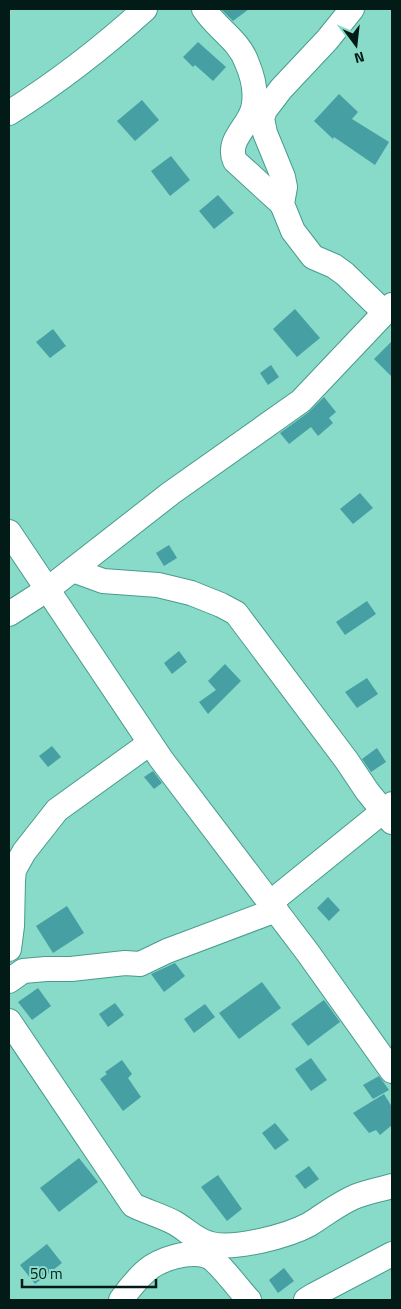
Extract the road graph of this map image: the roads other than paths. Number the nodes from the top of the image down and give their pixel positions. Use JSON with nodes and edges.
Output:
{"nodes":[{"id":1,"x":145,"y":9,"type":"edge"},
{"id":2,"x":204,"y":9,"type":"edge"},
{"id":3,"x":352,"y":9,"type":"edge"},
{"id":4,"x":9,"y":113,"type":"edge"},
{"id":5,"x":282,"y":204,"type":"junction"},
{"id":6,"x":388,"y":308,"type":"edge"},
{"id":7,"x":9,"y":532,"type":"edge"},
{"id":8,"x":83,"y":574,"type":"junction"},
{"id":9,"x":48,"y":589,"type":"junction"},
{"id":10,"x":9,"y":614,"type":"edge"},
{"id":11,"x":150,"y":742,"type":"junction"},
{"id":12,"x":389,"y":812,"type":"edge"},
{"id":13,"x":273,"y":906,"type":"junction"},
{"id":14,"x":9,"y":949,"type":"edge"},
{"id":15,"x":9,"y":981,"type":"edge"},
{"id":16,"x":9,"y":1021,"type":"edge"},
{"id":17,"x":392,"y":1071,"type":"edge"},
{"id":18,"x":392,"y":1186,"type":"edge"},
{"id":19,"x":208,"y":1250,"type":"junction"},
{"id":20,"x":392,"y":1254,"type":"edge"},
{"id":21,"x":120,"y":1300,"type":"edge"},
{"id":22,"x":249,"y":1300,"type":"edge"},
{"id":23,"x":306,"y":1300,"type":"edge"}],
"edges":[{"from":1,"to":4,"type":"street"},
{"from":2,"to":5,"type":"street"},
{"from":3,"to":5,"type":"street"},
{"from":5,"to":6,"type":"street"},
{"from":6,"to":8,"type":"street"},
{"from":7,"to":9,"type":"street"},
{"from":8,"to":9,"type":"street"},
{"from":8,"to":12,"type":"street"},
{"from":9,"to":10,"type":"street"},
{"from":9,"to":11,"type":"street"},
{"from":11,"to":13,"type":"street"},
{"from":11,"to":14,"type":"street"},
{"from":12,"to":13,"type":"street"},
{"from":13,"to":15,"type":"street"},
{"from":13,"to":17,"type":"street"},
{"from":16,"to":19,"type":"street"},
{"from":18,"to":19,"type":"street"},
{"from":19,"to":21,"type":"street"},
{"from":19,"to":22,"type":"street"},
{"from":20,"to":23,"type":"street"}]}
